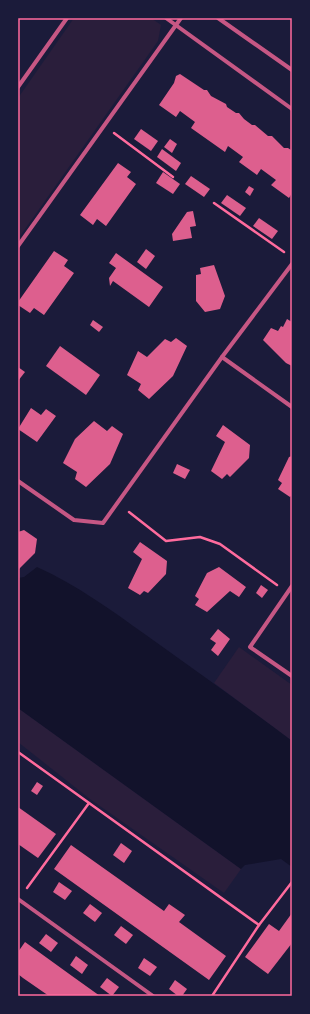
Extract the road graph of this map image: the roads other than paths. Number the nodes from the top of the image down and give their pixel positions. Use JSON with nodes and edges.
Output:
{"nodes":[{"id":1,"x":67,"y":18,"type":"edge"},
{"id":2,"x":166,"y":18,"type":"edge"},
{"id":3,"x":181,"y":18,"type":"edge"},
{"id":4,"x":218,"y":18,"type":"edge"},
{"id":5,"x":176,"y":26,"type":"junction"},
{"id":6,"x":292,"y":70,"type":"edge"},
{"id":7,"x":18,"y":87,"type":"edge"},
{"id":8,"x":292,"y":109,"type":"edge"},
{"id":9,"x":18,"y":246,"type":"edge"},
{"id":10,"x":292,"y":264,"type":"edge"},
{"id":11,"x":222,"y":357,"type":"junction"},
{"id":12,"x":292,"y":408,"type":"edge"},
{"id":13,"x":18,"y":481,"type":"edge"},
{"id":14,"x":292,"y":586,"type":"edge"},
{"id":15,"x":292,"y":676,"type":"edge"},
{"id":16,"x":18,"y":899,"type":"edge"},
{"id":17,"x":153,"y":996,"type":"edge"}],
"edges":[{"from":1,"to":7,"type":"street"},
{"from":2,"to":5,"type":"street"},
{"from":3,"to":5,"type":"street"},
{"from":4,"to":6,"type":"street"},
{"from":5,"to":8,"type":"street"},
{"from":5,"to":9,"type":"street"},
{"from":10,"to":11,"type":"street"},
{"from":11,"to":12,"type":"street"},
{"from":11,"to":13,"type":"street"},
{"from":14,"to":15,"type":"street"},
{"from":16,"to":17,"type":"street"}]}
